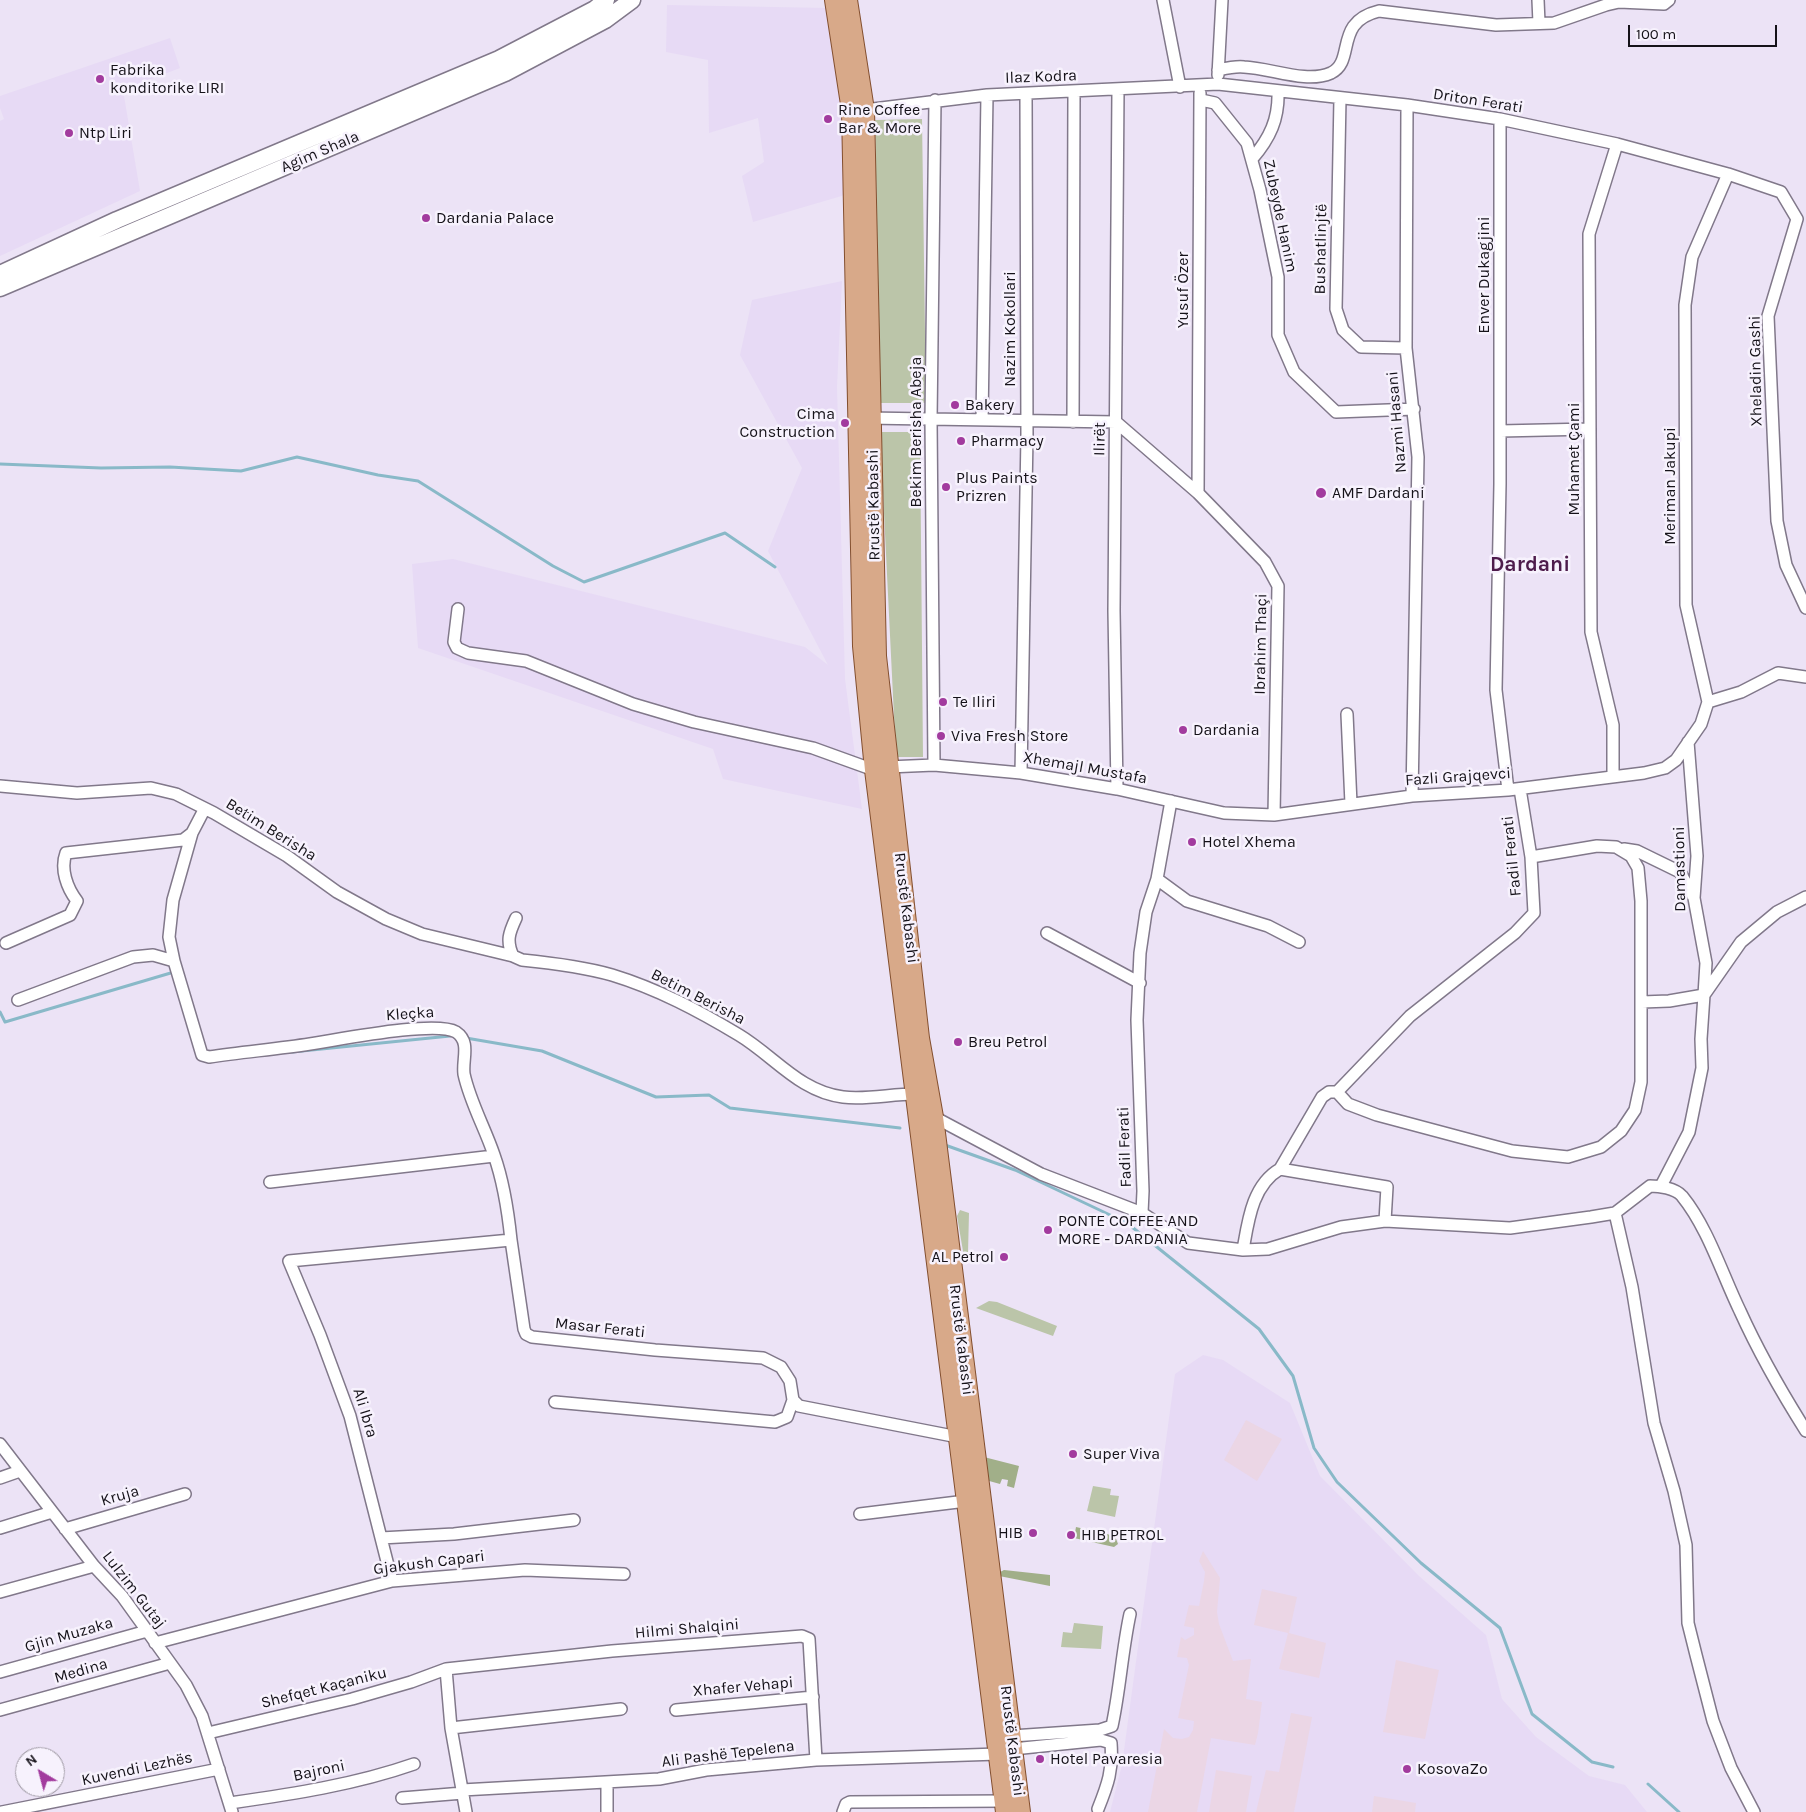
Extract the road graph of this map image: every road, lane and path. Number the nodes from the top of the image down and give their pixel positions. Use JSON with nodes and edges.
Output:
{"nodes":[{"id":1,"x":606,"y":0,"type":"edge"},
{"id":2,"x":632,"y":0,"type":"edge"},
{"id":3,"x":834,"y":0,"type":"edge"},
{"id":4,"x":848,"y":0,"type":"edge"},
{"id":5,"x":1163,"y":0,"type":"edge"},
{"id":6,"x":1222,"y":0,"type":"edge"},
{"id":7,"x":1538,"y":0,"type":"edge"},
{"id":8,"x":1669,"y":0,"type":"edge"},
{"id":9,"x":1539,"y":23,"type":"junction"},
{"id":10,"x":1218,"y":70,"type":"junction"},
{"id":11,"x":1218,"y":84,"type":"junction"},
{"id":12,"x":1199,"y":86,"type":"junction"},
{"id":13,"x":1180,"y":87,"type":"junction"},
{"id":14,"x":1118,"y":90,"type":"junction"},
{"id":15,"x":1278,"y":91,"type":"junction"},
{"id":16,"x":1074,"y":92,"type":"junction"},
{"id":17,"x":1026,"y":94,"type":"junction"},
{"id":18,"x":987,"y":95,"type":"junction"},
{"id":19,"x":1340,"y":98,"type":"junction"},
{"id":20,"x":935,"y":100,"type":"junction"},
{"id":21,"x":1201,"y":100,"type":"junction"},
{"id":22,"x":1407,"y":105,"type":"junction"},
{"id":23,"x":865,"y":110,"type":"junction"},
{"id":24,"x":1500,"y":120,"type":"junction"},
{"id":25,"x":1617,"y":144,"type":"junction"},
{"id":26,"x":1252,"y":159,"type":"junction"},
{"id":27,"x":1728,"y":174,"type":"junction"},
{"id":28,"x":0,"y":274,"type":"edge"},
{"id":29,"x":0,"y":288,"type":"edge"},
{"id":30,"x":1406,"y":348,"type":"junction"},
{"id":31,"x":1414,"y":409,"type":"junction"},
{"id":32,"x":865,"y":418,"type":"junction"},
{"id":33,"x":931,"y":420,"type":"junction"},
{"id":34,"x":982,"y":420,"type":"junction"},
{"id":35,"x":1027,"y":421,"type":"junction"},
{"id":36,"x":1073,"y":422,"type":"junction"},
{"id":37,"x":1116,"y":422,"type":"junction"},
{"id":38,"x":1590,"y":429,"type":"junction"},
{"id":39,"x":1500,"y":431,"type":"junction"},
{"id":40,"x":1198,"y":493,"type":"junction"},
{"id":41,"x":1806,"y":608,"type":"edge"},
{"id":42,"x":458,"y":609,"type":"dead end"},
{"id":43,"x":1806,"y":677,"type":"edge"},
{"id":44,"x":1708,"y":702,"type":"junction"},
{"id":45,"x":1347,"y":714,"type":"dead end"},
{"id":46,"x":1688,"y":742,"type":"junction"},
{"id":47,"x":934,"y":765,"type":"junction"},
{"id":48,"x":881,"y":769,"type":"junction"},
{"id":49,"x":1021,"y":773,"type":"junction"},
{"id":50,"x":1613,"y":776,"type":"junction"},
{"id":51,"x":0,"y":786,"type":"edge"},
{"id":52,"x":1117,"y":789,"type":"junction"},
{"id":53,"x":1514,"y":789,"type":"junction"},
{"id":54,"x":1412,"y":796,"type":"junction"},
{"id":55,"x":1171,"y":801,"type":"junction"},
{"id":56,"x":1351,"y":804,"type":"junction"},
{"id":57,"x":204,"y":810,"type":"junction"},
{"id":58,"x":1274,"y":815,"type":"junction"},
{"id":59,"x":192,"y":833,"type":"junction"},
{"id":60,"x":1616,"y":848,"type":"junction"},
{"id":61,"x":1531,"y":857,"type":"junction"},
{"id":62,"x":1156,"y":879,"type":"junction"},
{"id":63,"x":1806,"y":897,"type":"edge"},
{"id":64,"x":1694,"y":898,"type":"junction"},
{"id":65,"x":516,"y":918,"type":"dead end"},
{"id":66,"x":1047,"y":933,"type":"dead end"},
{"id":67,"x":6,"y":942,"type":"dead end"},
{"id":68,"x":1299,"y":942,"type":"dead end"},
{"id":69,"x":513,"y":956,"type":"junction"},
{"id":70,"x":174,"y":961,"type":"junction"},
{"id":71,"x":1140,"y":983,"type":"junction"},
{"id":72,"x":1704,"y":995,"type":"junction"},
{"id":73,"x":18,"y":1000,"type":"dead end"},
{"id":74,"x":1642,"y":1002,"type":"junction"},
{"id":75,"x":1337,"y":1092,"type":"junction"},
{"id":76,"x":915,"y":1094,"type":"junction"},
{"id":77,"x":934,"y":1117,"type":"junction"},
{"id":78,"x":494,"y":1156,"type":"junction"},
{"id":79,"x":1280,"y":1168,"type":"junction"},
{"id":80,"x":270,"y":1182,"type":"dead end"},
{"id":81,"x":1661,"y":1186,"type":"junction"},
{"id":82,"x":1142,"y":1213,"type":"junction"},
{"id":83,"x":1615,"y":1213,"type":"junction"},
{"id":84,"x":1385,"y":1221,"type":"junction"},
{"id":85,"x":511,"y":1240,"type":"junction"},
{"id":86,"x":1243,"y":1250,"type":"junction"},
{"id":87,"x":792,"y":1400,"type":"junction"},
{"id":88,"x":554,"y":1402,"type":"dead end"},
{"id":89,"x":1806,"y":1431,"type":"edge"},
{"id":90,"x":958,"y":1437,"type":"junction"},
{"id":91,"x":0,"y":1444,"type":"edge"},
{"id":92,"x":20,"y":1471,"type":"junction"},
{"id":93,"x":0,"y":1478,"type":"edge"},
{"id":94,"x":184,"y":1494,"type":"dead end"},
{"id":95,"x":966,"y":1501,"type":"junction"},
{"id":96,"x":52,"y":1512,"type":"junction"},
{"id":97,"x":860,"y":1514,"type":"dead end"},
{"id":98,"x":574,"y":1520,"type":"dead end"},
{"id":99,"x":0,"y":1528,"type":"edge"},
{"id":100,"x":65,"y":1529,"type":"junction"},
{"id":101,"x":381,"y":1538,"type":"junction"},
{"id":102,"x":94,"y":1566,"type":"junction"},
{"id":103,"x":624,"y":1574,"type":"dead end"},
{"id":104,"x":392,"y":1581,"type":"junction"},
{"id":105,"x":0,"y":1592,"type":"edge"},
{"id":106,"x":1130,"y":1614,"type":"dead end"},
{"id":107,"x":147,"y":1631,"type":"junction"},
{"id":108,"x":156,"y":1643,"type":"junction"},
{"id":109,"x":170,"y":1663,"type":"junction"},
{"id":110,"x":446,"y":1669,"type":"junction"},
{"id":111,"x":0,"y":1672,"type":"edge"},
{"id":112,"x":814,"y":1697,"type":"junction"},
{"id":113,"x":621,"y":1709,"type":"dead end"},
{"id":114,"x":0,"y":1710,"type":"edge"},
{"id":115,"x":676,"y":1710,"type":"dead end"},
{"id":116,"x":451,"y":1728,"type":"junction"},
{"id":117,"x":208,"y":1733,"type":"junction"},
{"id":118,"x":1007,"y":1746,"type":"junction"},
{"id":119,"x":816,"y":1760,"type":"junction"},
{"id":120,"x":414,"y":1764,"type":"dead end"},
{"id":121,"x":219,"y":1769,"type":"junction"},
{"id":122,"x":607,"y":1782,"type":"junction"},
{"id":123,"x":463,"y":1792,"type":"junction"},
{"id":124,"x":402,"y":1798,"type":"dead end"},
{"id":125,"x":1004,"y":1807,"type":"edge"},
{"id":126,"x":231,"y":1808,"type":"edge"},
{"id":127,"x":1098,"y":1809,"type":"dead end"},
{"id":128,"x":2,"y":1812,"type":"edge"},
{"id":129,"x":466,"y":1812,"type":"edge"},
{"id":130,"x":608,"y":1812,"type":"edge"},
{"id":131,"x":843,"y":1812,"type":"edge"},
{"id":132,"x":1021,"y":1812,"type":"edge"},
{"id":133,"x":1754,"y":1812,"type":"edge"}],
"edges":[{"from":1,"to":28,"type":"main road","name":"Agim Shala"},
{"from":2,"to":29,"type":"main road","name":"Agim Shala"},
{"from":3,"to":32,"type":"main road","name":"Rrustë Kabashi"},
{"from":4,"to":23,"type":"main road","name":"Rrustë Kabashi"},
{"from":5,"to":13,"type":"street"},
{"from":6,"to":10,"type":"street"},
{"from":7,"to":9,"type":"street"},
{"from":8,"to":9,"type":"street"},
{"from":9,"to":10,"type":"street"},
{"from":10,"to":11,"type":"street"},
{"from":11,"to":12,"type":"street","name":"Ilaz Kodra"},
{"from":11,"to":15,"type":"street","name":"Driton Ferati"},
{"from":12,"to":13,"type":"street","name":"Ilaz Kodra"},
{"from":12,"to":21,"type":"street","name":"Yusuf Özer"},
{"from":13,"to":14,"type":"street","name":"Ilaz Kodra"},
{"from":14,"to":16,"type":"street","name":"Ilaz Kodra"},
{"from":14,"to":37,"type":"street","name":"Ilirët"},
{"from":15,"to":19,"type":"street","name":"Driton Ferati"},
{"from":15,"to":26,"type":"street"},
{"from":16,"to":17,"type":"street","name":"Ilaz Kodra"},
{"from":16,"to":36,"type":"street"},
{"from":17,"to":18,"type":"street","name":"Ilaz Kodra"},
{"from":17,"to":35,"type":"street","name":"Nazim Kokollari"},
{"from":18,"to":20,"type":"street","name":"Ilaz Kodra"},
{"from":18,"to":34,"type":"street"},
{"from":19,"to":22,"type":"street","name":"Driton Ferati"},
{"from":19,"to":30,"type":"street","name":"Bushatlinjtë"},
{"from":20,"to":23,"type":"street","name":"Ilaz Kodra"},
{"from":20,"to":33,"type":"street","name":"Bekim Berisha Abeja"},
{"from":21,"to":26,"type":"street","name":"Zubeyde Hanim"},
{"from":21,"to":40,"type":"street","name":"Yusuf Özer"},
{"from":22,"to":24,"type":"street","name":"Driton Ferati"},
{"from":22,"to":30,"type":"street","name":"Nazmi Hasani"},
{"from":23,"to":32,"type":"main road","name":"Rrustë Kabashi"},
{"from":24,"to":25,"type":"street","name":"Driton Ferati"},
{"from":24,"to":39,"type":"street","name":"Enver Dukagjini"},
{"from":25,"to":27,"type":"street","name":"Driton Ferati"},
{"from":25,"to":38,"type":"street","name":"Muhamet Çami"},
{"from":26,"to":31,"type":"street","name":"Zubeyde Hanim"},
{"from":27,"to":41,"type":"street","name":"Xheladin Gashi"},
{"from":27,"to":44,"type":"street","name":"Meriman Jakupi"},
{"from":30,"to":31,"type":"street","name":"Nazmi Hasani"},
{"from":31,"to":54,"type":"street","name":"Nazmi Hasani"},
{"from":32,"to":33,"type":"street"},
{"from":32,"to":48,"type":"main road","name":"Rrustë Kabashi"},
{"from":33,"to":34,"type":"street"},
{"from":33,"to":47,"type":"street","name":"Bekim Berisha Abeja"},
{"from":34,"to":35,"type":"street"},
{"from":35,"to":36,"type":"street"},
{"from":35,"to":49,"type":"street","name":"Nazim Kokollari"},
{"from":36,"to":37,"type":"street"},
{"from":37,"to":40,"type":"street","name":"Ibrahim Thaçi"},
{"from":37,"to":52,"type":"street","name":"Ilirët"},
{"from":38,"to":39,"type":"street"},
{"from":38,"to":50,"type":"street","name":"Muhamet Çami"},
{"from":39,"to":53,"type":"street","name":"Enver Dukagjini"},
{"from":40,"to":58,"type":"street","name":"Ibrahim Thaçi"},
{"from":42,"to":48,"type":"street"},
{"from":43,"to":44,"type":"street"},
{"from":44,"to":46,"type":"street"},
{"from":45,"to":56,"type":"street"},
{"from":46,"to":50,"type":"street","name":"Fazli Grajqevci"},
{"from":46,"to":64,"type":"street","name":"Damastioni"},
{"from":47,"to":48,"type":"street","name":"Xhemajl Mustafa"},
{"from":47,"to":49,"type":"street","name":"Xhemajl Mustafa"},
{"from":48,"to":76,"type":"main road","name":"Rrustë Kabashi"},
{"from":48,"to":77,"type":"main road","name":"Rrustë Kabashi"},
{"from":49,"to":52,"type":"street","name":"Xhemajl Mustafa"},
{"from":50,"to":53,"type":"street","name":"Fazli Grajqevci"},
{"from":51,"to":57,"type":"street","name":"Betim Berisha"},
{"from":52,"to":55,"type":"street","name":"Xhemajl Mustafa"},
{"from":53,"to":54,"type":"street","name":"Fazli Grajqevci"},
{"from":53,"to":61,"type":"street","name":"Fadil Ferati"},
{"from":54,"to":56,"type":"street","name":"Fazli Grajqevci"},
{"from":55,"to":58,"type":"street","name":"Xhemajl Mustafa"},
{"from":55,"to":62,"type":"street","name":"Fadil Ferati"},
{"from":56,"to":58,"type":"street","name":"Fazli Grajqevci"},
{"from":57,"to":59,"type":"street"},
{"from":57,"to":69,"type":"street","name":"Betim Berisha"},
{"from":59,"to":67,"type":"street"},
{"from":59,"to":70,"type":"street"},
{"from":60,"to":61,"type":"street"},
{"from":60,"to":64,"type":"street"},
{"from":60,"to":74,"type":"street"},
{"from":61,"to":75,"type":"street","name":"Fadil Ferati"},
{"from":62,"to":68,"type":"street"},
{"from":62,"to":71,"type":"street","name":"Fadil Ferati"},
{"from":63,"to":72,"type":"street"},
{"from":64,"to":72,"type":"street","name":"Damastioni"},
{"from":65,"to":69,"type":"street"},
{"from":66,"to":71,"type":"street"},
{"from":69,"to":76,"type":"street","name":"Betim Berisha"},
{"from":70,"to":73,"type":"street"},
{"from":70,"to":78,"type":"street","name":"Kleçka"},
{"from":71,"to":82,"type":"street","name":"Fadil Ferati"},
{"from":72,"to":74,"type":"street"},
{"from":72,"to":81,"type":"street","name":"Damastioni"},
{"from":74,"to":75,"type":"street"},
{"from":75,"to":79,"type":"street","name":"Fadil Ferati"},
{"from":76,"to":90,"type":"main road","name":"Rrustë Kabashi"},
{"from":77,"to":82,"type":"street"},
{"from":77,"to":118,"type":"main road","name":"Rrustë Kabashi"},
{"from":78,"to":80,"type":"street"},
{"from":78,"to":85,"type":"street","name":"Kleçka"},
{"from":79,"to":84,"type":"street"},
{"from":79,"to":86,"type":"street","name":"Fadil Ferati"},
{"from":81,"to":83,"type":"street"},
{"from":81,"to":89,"type":"street"},
{"from":82,"to":86,"type":"street"},
{"from":83,"to":84,"type":"street"},
{"from":83,"to":133,"type":"street"},
{"from":84,"to":86,"type":"street"},
{"from":85,"to":87,"type":"street","name":"Masar Ferati"},
{"from":85,"to":101,"type":"street","name":"Ali Ibra"},
{"from":87,"to":88,"type":"street"},
{"from":87,"to":90,"type":"street"},
{"from":90,"to":95,"type":"main road","name":"Rrustë Kabashi"},
{"from":91,"to":92,"type":"street","name":"Lulzim Gutaj"},
{"from":92,"to":93,"type":"street"},
{"from":92,"to":96,"type":"street","name":"Lulzim Gutaj"},
{"from":94,"to":100,"type":"street","name":"Kruja"},
{"from":95,"to":97,"type":"street"},
{"from":95,"to":118,"type":"main road","name":"Rrustë Kabashi"},
{"from":96,"to":99,"type":"street"},
{"from":96,"to":100,"type":"street","name":"Lulzim Gutaj"},
{"from":98,"to":101,"type":"street"},
{"from":100,"to":102,"type":"street","name":"Lulzim Gutaj"},
{"from":101,"to":104,"type":"street","name":"Ali Ibra"},
{"from":102,"to":105,"type":"street"},
{"from":102,"to":107,"type":"street","name":"Lulzim Gutaj"},
{"from":103,"to":104,"type":"street","name":"Gjakush Capari"},
{"from":104,"to":108,"type":"street","name":"Gjakush Capari"},
{"from":106,"to":118,"type":"street"},
{"from":107,"to":108,"type":"street","name":"Lulzim Gutaj"},
{"from":107,"to":111,"type":"street","name":"Gjin Muzaka"},
{"from":108,"to":109,"type":"street","name":"Lulzim Gutaj"},
{"from":109,"to":114,"type":"street","name":"Medina"},
{"from":109,"to":117,"type":"street","name":"Lulzim Gutaj"},
{"from":110,"to":112,"type":"street","name":"Hilmi Shalqini"},
{"from":110,"to":116,"type":"street"},
{"from":110,"to":117,"type":"street","name":"Shefqet Kaçaniku"},
{"from":112,"to":115,"type":"street","name":"Xhafer Vehapi"},
{"from":112,"to":119,"type":"street","name":"Hilmi Shalqini"},
{"from":113,"to":116,"type":"street"},
{"from":116,"to":123,"type":"street"},
{"from":117,"to":121,"type":"street","name":"Lulzim Gutaj"},
{"from":118,"to":119,"type":"street","name":"Ali Pashë Tepelena"},
{"from":118,"to":125,"type":"main road","name":"Rrustë Kabashi"},
{"from":118,"to":127,"type":"street"},
{"from":118,"to":132,"type":"main road","name":"Rrustë Kabashi"},
{"from":119,"to":122,"type":"street","name":"Ali Pashë Tepelena"},
{"from":120,"to":126,"type":"street","name":"Bajroni"},
{"from":121,"to":126,"type":"street","name":"Lulzim Gutaj"},
{"from":121,"to":128,"type":"street","name":"Kuvendi Lezhës"},
{"from":122,"to":123,"type":"street","name":"Ali Pashë Tepelena"},
{"from":122,"to":130,"type":"street"},
{"from":123,"to":124,"type":"street","name":"Ali Pashë Tepelena"},
{"from":123,"to":129,"type":"street"},
{"from":125,"to":131,"type":"street"}]}
